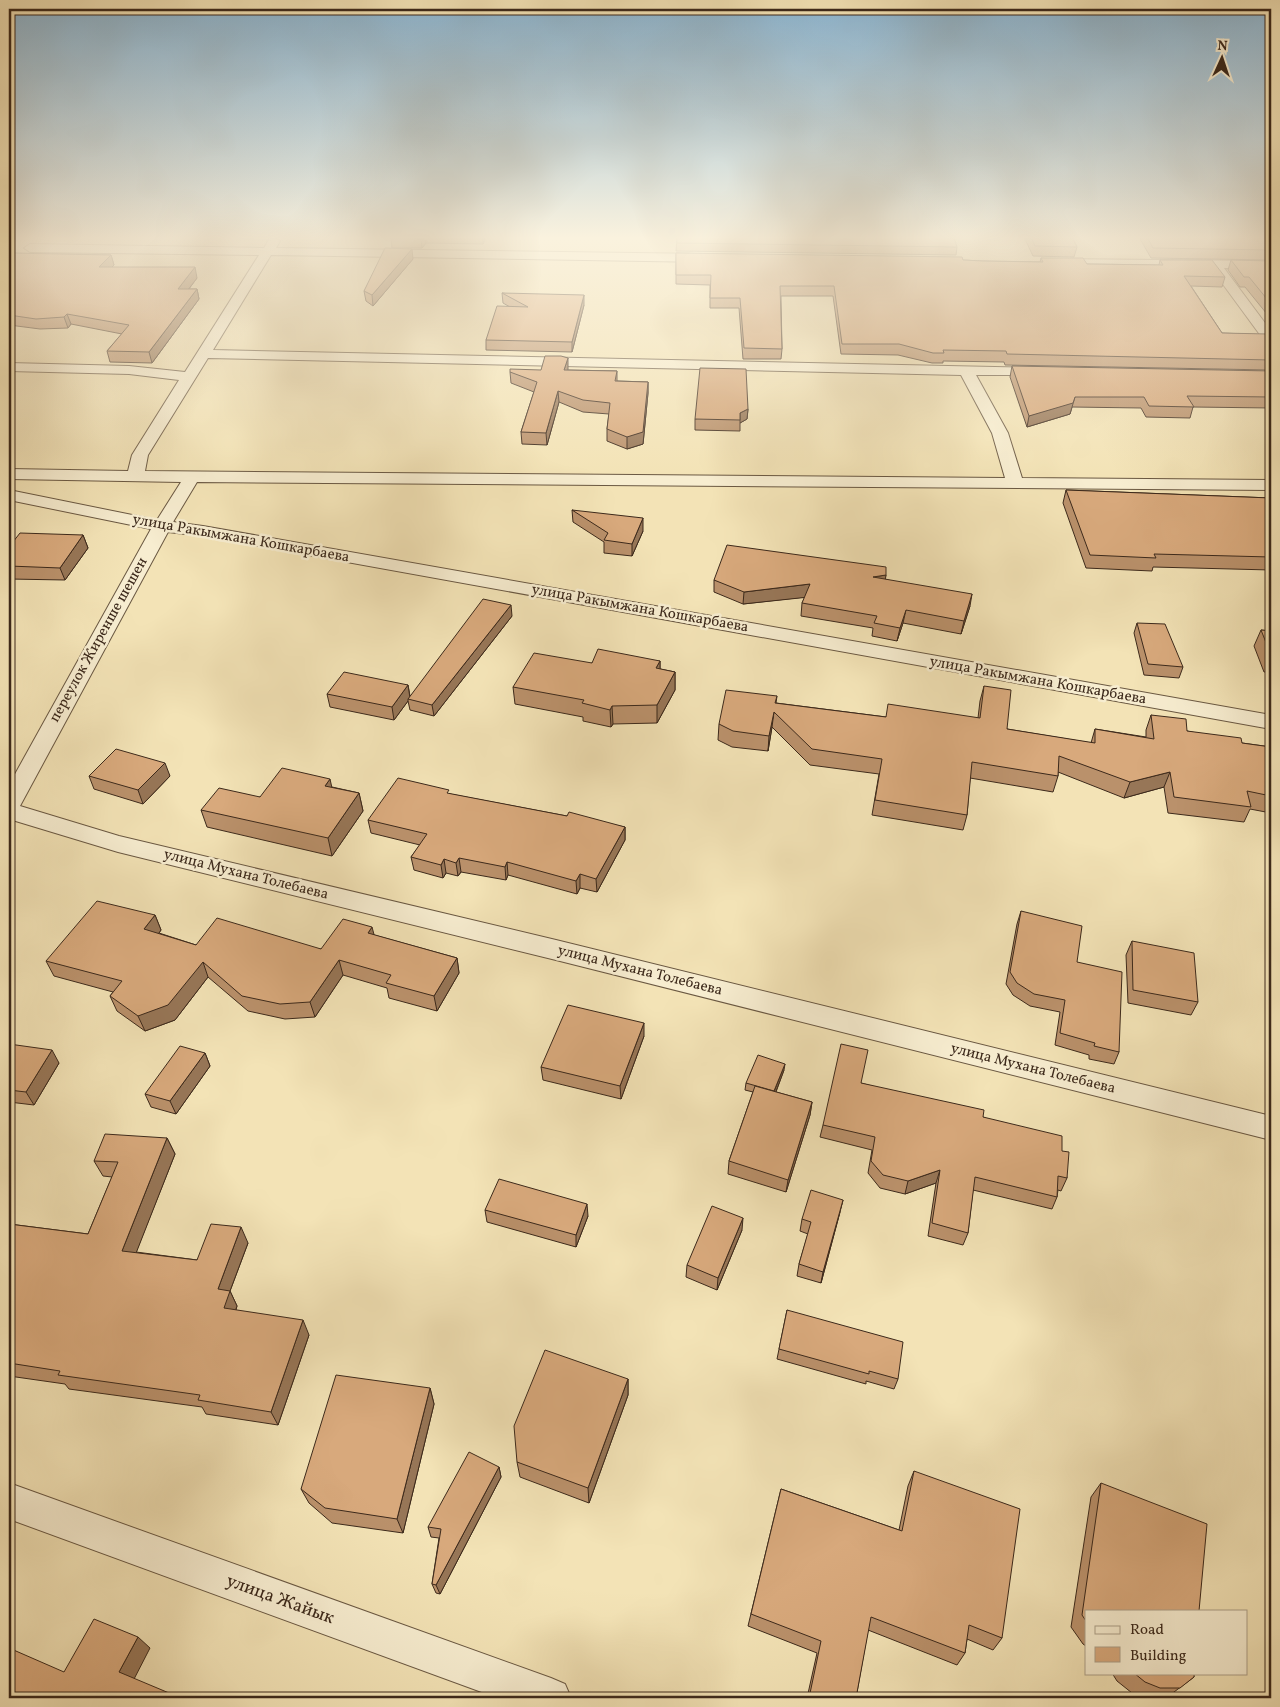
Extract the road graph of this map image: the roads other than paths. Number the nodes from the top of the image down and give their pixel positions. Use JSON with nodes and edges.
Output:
{"nodes":[{"id":1,"x":227,"y":317,"type":"edge"},
{"id":2,"x":1253,"y":317,"type":"edge"},
{"id":3,"x":1271,"y":340,"type":"edge"},
{"id":4,"x":204,"y":354,"type":"junction"},
{"id":5,"x":9,"y":367,"type":"edge"},
{"id":6,"x":966,"y":371,"type":"junction"},
{"id":7,"x":1055,"y":372,"type":"edge"},
{"id":8,"x":190,"y":376,"type":"junction"},
{"id":9,"x":9,"y":474,"type":"edge"},
{"id":10,"x":135,"y":476,"type":"junction"},
{"id":11,"x":192,"y":477,"type":"junction"},
{"id":12,"x":1015,"y":484,"type":"junction"},
{"id":13,"x":1271,"y":485,"type":"edge"},
{"id":14,"x":9,"y":495,"type":"edge"},
{"id":15,"x":162,"y":526,"type":"junction"},
{"id":16,"x":1271,"y":722,"type":"edge"},
{"id":17,"x":9,"y":805,"type":"edge"},
{"id":18,"x":9,"y":811,"type":"edge"},
{"id":19,"x":1271,"y":1128,"type":"edge"},
{"id":20,"x":9,"y":1501,"type":"edge"},
{"id":21,"x":551,"y":1698,"type":"edge"}],
"edges":[{"from":1,"to":4,"type":"street"},
{"from":2,"to":3,"type":"street"},
{"from":4,"to":6,"type":"street"},
{"from":4,"to":8,"type":"street"},
{"from":5,"to":8,"type":"street"},
{"from":6,"to":7,"type":"street"},
{"from":6,"to":12,"type":"street"},
{"from":8,"to":10,"type":"street"},
{"from":9,"to":10,"type":"street"},
{"from":10,"to":11,"type":"street"},
{"from":11,"to":12,"type":"street"},
{"from":11,"to":15,"type":"street","name":"переулок Жиренше шешен"},
{"from":12,"to":13,"type":"street"},
{"from":14,"to":15,"type":"street","name":"улица Ракымжана Кошкарбаева"},
{"from":15,"to":16,"type":"street","name":"улица Ракымжана Кошкарбаева"},
{"from":15,"to":17,"type":"street","name":"переулок Жиренше шешен"},
{"from":18,"to":19,"type":"street","name":"улица Мухана Толебаева"},
{"from":20,"to":21,"type":"street","name":"улица Жайык"}]}
